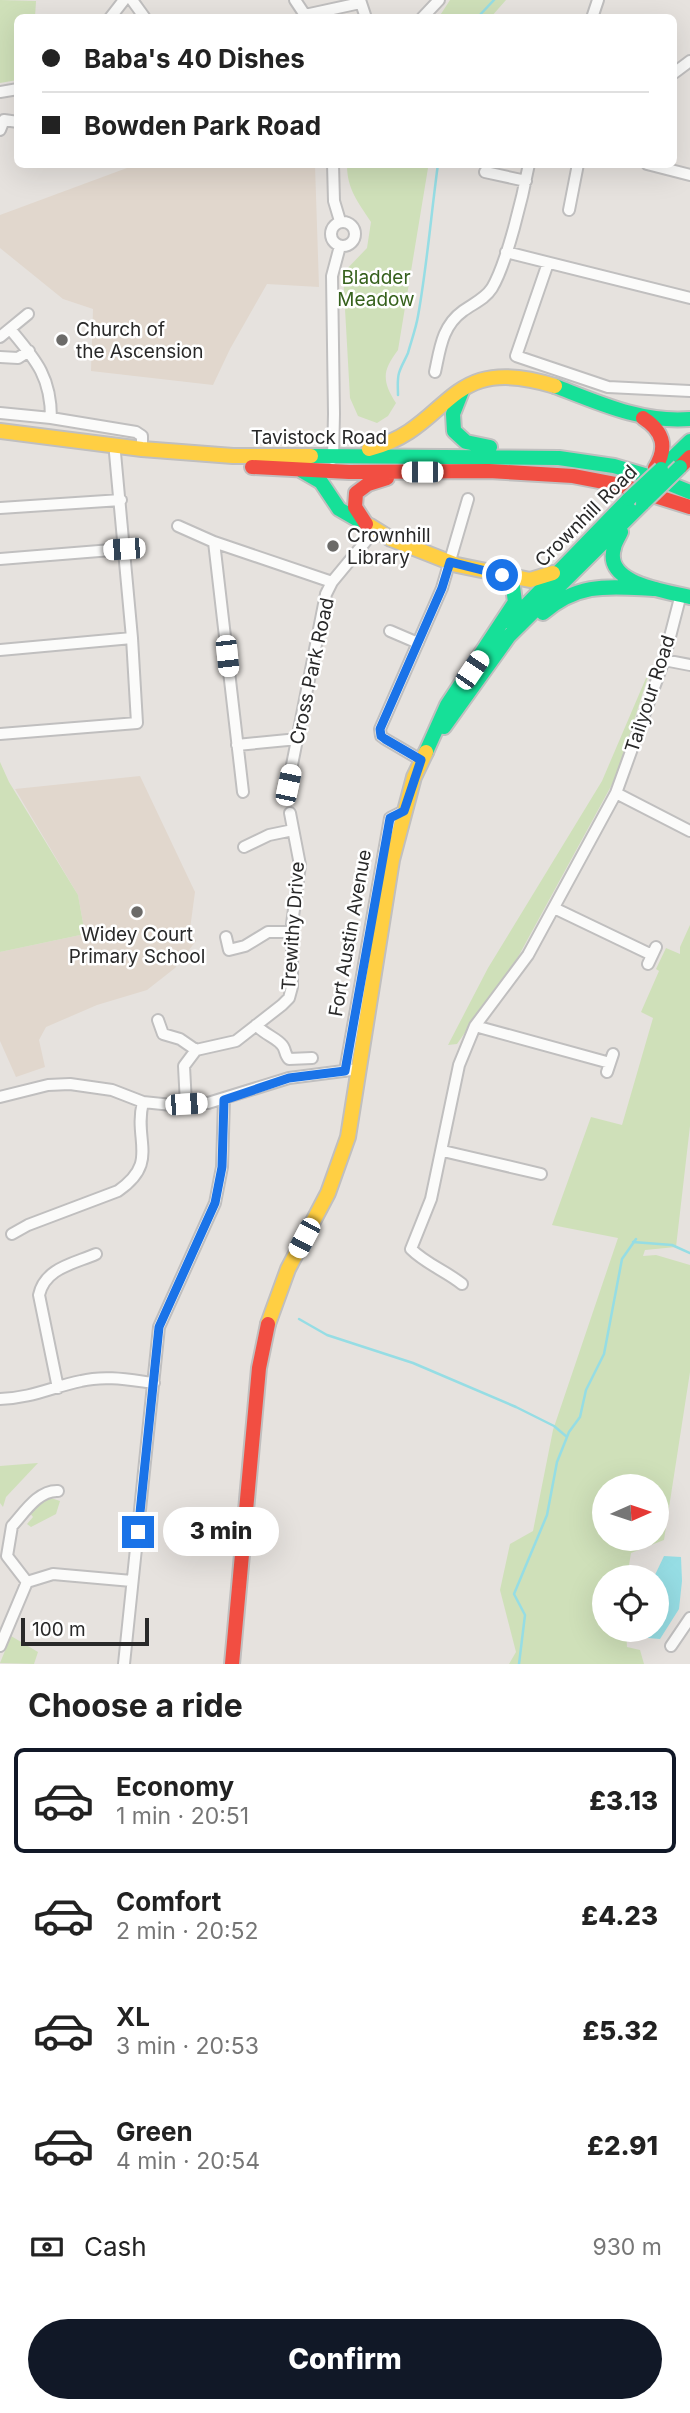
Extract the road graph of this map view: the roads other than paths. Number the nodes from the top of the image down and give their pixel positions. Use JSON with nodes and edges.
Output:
{"nodes":[{"id":1,"x":124,"y":0,"type":"edge"},
{"id":2,"x":439,"y":0,"type":"edge"},
{"id":3,"x":360,"y":2,"type":"edge"},
{"id":4,"x":113,"y":14,"type":"edge"},
{"id":5,"x":311,"y":14,"type":"edge"},
{"id":6,"x":426,"y":14,"type":"edge"},
{"id":7,"x":333,"y":168,"type":"edge"},
{"id":8,"x":528,"y":168,"type":"edge"},
{"id":9,"x":577,"y":168,"type":"edge"},
{"id":10,"x":663,"y":168,"type":"edge"},
{"id":11,"x":485,"y":172,"type":"dead end"},
{"id":12,"x":690,"y":175,"type":"edge"},
{"id":13,"x":526,"y":181,"type":"junction"},
{"id":14,"x":569,"y":210,"type":"dead end"},
{"id":15,"x":340,"y":221,"type":"junction"},
{"id":16,"x":341,"y":246,"type":"junction"},
{"id":17,"x":506,"y":252,"type":"junction"},
{"id":18,"x":548,"y":263,"type":"junction"},
{"id":19,"x":690,"y":298,"type":"edge"},
{"id":20,"x":28,"y":314,"type":"dead end"},
{"id":21,"x":10,"y":329,"type":"junction"},
{"id":22,"x":0,"y":337,"type":"edge"},
{"id":23,"x":29,"y":351,"type":"junction"},
{"id":24,"x":0,"y":357,"type":"edge"},
{"id":25,"x":435,"y":372,"type":"dead end"},
{"id":26,"x":464,"y":387,"type":"junction"},
{"id":27,"x":690,"y":391,"type":"edge"},
{"id":28,"x":0,"y":413,"type":"edge"},
{"id":29,"x":635,"y":413,"type":"junction"},
{"id":30,"x":51,"y":418,"type":"junction"},
{"id":31,"x":690,"y":419,"type":"edge"},
{"id":32,"x":0,"y":431,"type":"edge"},
{"id":33,"x":690,"y":441,"type":"edge"},
{"id":34,"x":0,"y":443,"type":"edge"},
{"id":35,"x":140,"y":452,"type":"junction"},
{"id":36,"x":115,"y":453,"type":"junction"},
{"id":37,"x":335,"y":455,"type":"junction"},
{"id":38,"x":581,"y":461,"type":"junction"},
{"id":39,"x":685,"y":462,"type":"edge"},
{"id":40,"x":658,"y":468,"type":"junction"},
{"id":41,"x":300,"y":471,"type":"junction"},
{"id":42,"x":332,"y":471,"type":"junction"},
{"id":43,"x":422,"y":472,"type":"junction"},
{"id":44,"x":690,"y":492,"type":"edge"},
{"id":45,"x":468,"y":499,"type":"dead end"},
{"id":46,"x":121,"y":500,"type":"junction"},
{"id":47,"x":635,"y":502,"type":"junction"},
{"id":48,"x":690,"y":507,"type":"edge"},
{"id":49,"x":0,"y":508,"type":"edge"},
{"id":50,"x":177,"y":526,"type":"dead end"},
{"id":51,"x":370,"y":527,"type":"junction"},
{"id":52,"x":214,"y":542,"type":"junction"},
{"id":53,"x":124,"y":549,"type":"junction"},
{"id":54,"x":0,"y":559,"type":"edge"},
{"id":55,"x":450,"y":562,"type":"junction"},
{"id":56,"x":558,"y":572,"type":"junction"},
{"id":57,"x":502,"y":575,"type":"junction"},
{"id":58,"x":332,"y":582,"type":"junction"},
{"id":59,"x":656,"y":589,"type":"junction"},
{"id":60,"x":685,"y":595,"type":"edge"},
{"id":61,"x":390,"y":631,"type":"dead end"},
{"id":62,"x":509,"y":636,"type":"junction"},
{"id":63,"x":132,"y":638,"type":"junction"},
{"id":64,"x":418,"y":643,"type":"junction"},
{"id":65,"x":0,"y":650,"type":"edge"},
{"id":66,"x":484,"y":652,"type":"junction"},
{"id":67,"x":664,"y":660,"type":"junction"},
{"id":68,"x":690,"y":665,"type":"edge"},
{"id":69,"x":0,"y":734,"type":"edge"},
{"id":70,"x":298,"y":739,"type":"junction"},
{"id":71,"x":237,"y":746,"type":"junction"},
{"id":72,"x":421,"y":760,"type":"junction"},
{"id":73,"x":288,"y":785,"type":"dead end"},
{"id":74,"x":243,"y":792,"type":"dead end"},
{"id":75,"x":616,"y":793,"type":"junction"},
{"id":76,"x":290,"y":813,"type":"dead end"},
{"id":77,"x":293,"y":830,"type":"junction"},
{"id":78,"x":690,"y":831,"type":"edge"},
{"id":79,"x":244,"y":848,"type":"dead end"},
{"id":80,"x":554,"y":908,"type":"junction"},
{"id":81,"x":292,"y":932,"type":"junction"},
{"id":82,"x":226,"y":937,"type":"dead end"},
{"id":83,"x":652,"y":956,"type":"dead end"},
{"id":84,"x":158,"y":1020,"type":"dead end"},
{"id":85,"x":256,"y":1026,"type":"junction"},
{"id":86,"x":475,"y":1026,"type":"junction"},
{"id":87,"x":196,"y":1050,"type":"junction"},
{"id":88,"x":312,"y":1058,"type":"dead end"},
{"id":89,"x":610,"y":1063,"type":"dead end"},
{"id":90,"x":352,"y":1070,"type":"junction"},
{"id":91,"x":0,"y":1097,"type":"edge"},
{"id":92,"x":224,"y":1100,"type":"junction"},
{"id":93,"x":143,"y":1102,"type":"junction"},
{"id":94,"x":186,"y":1104,"type":"junction"},
{"id":95,"x":443,"y":1151,"type":"junction"},
{"id":96,"x":541,"y":1174,"type":"dead end"},
{"id":97,"x":12,"y":1234,"type":"dead end"},
{"id":98,"x":96,"y":1254,"type":"dead end"},
{"id":99,"x":462,"y":1284,"type":"dead end"},
{"id":100,"x":154,"y":1383,"type":"junction"},
{"id":101,"x":58,"y":1388,"type":"junction"},
{"id":102,"x":0,"y":1399,"type":"edge"},
{"id":103,"x":58,"y":1491,"type":"dead end"},
{"id":104,"x":4,"y":1556,"type":"edge"},
{"id":105,"x":27,"y":1581,"type":"junction"},
{"id":106,"x":132,"y":1581,"type":"junction"},
{"id":107,"x":690,"y":1618,"type":"edge"},
{"id":108,"x":0,"y":1646,"type":"edge"},
{"id":109,"x":671,"y":1646,"type":"dead end"},
{"id":110,"x":124,"y":1664,"type":"edge"},
{"id":111,"x":232,"y":1664,"type":"edge"}],
"edges":[{"from":1,"to":4,"type":"street"},
{"from":2,"to":6,"type":"street"},
{"from":3,"to":5,"type":"street"},
{"from":7,"to":15,"type":"street"},
{"from":8,"to":13,"type":"street"},
{"from":9,"to":14,"type":"street"},
{"from":10,"to":12,"type":"street"},
{"from":11,"to":13,"type":"street"},
{"from":13,"to":17,"type":"street"},
{"from":15,"to":16,"type":"street"},
{"from":15,"to":16,"type":"street"},
{"from":16,"to":37,"type":"street"},
{"from":17,"to":18,"type":"street"},
{"from":17,"to":25,"type":"street"},
{"from":18,"to":19,"type":"street"},
{"from":18,"to":27,"type":"street"},
{"from":20,"to":21,"type":"street"},
{"from":21,"to":22,"type":"street"},
{"from":21,"to":23,"type":"street"},
{"from":23,"to":24,"type":"street"},
{"from":23,"to":30,"type":"street"},
{"from":26,"to":29,"type":"main road"},
{"from":26,"to":37,"type":"main road"},
{"from":26,"to":38,"type":"main road"},
{"from":28,"to":30,"type":"street"},
{"from":29,"to":31,"type":"main road"},
{"from":29,"to":40,"type":"main road"},
{"from":30,"to":35,"type":"street"},
{"from":32,"to":35,"type":"main road"},
{"from":33,"to":40,"type":"main road","name":"Crownhill Road"},
{"from":34,"to":36,"type":"main road"},
{"from":35,"to":36,"type":"main road"},
{"from":35,"to":37,"type":"main road","name":"Tavistock Road"},
{"from":35,"to":41,"type":"main road","name":"Tavistock Road"},
{"from":36,"to":46,"type":"street"},
{"from":37,"to":38,"type":"main road","name":"Tavistock Road"},
{"from":37,"to":42,"type":"street"},
{"from":38,"to":44,"type":"main road","name":"Tavistock Road"},
{"from":39,"to":47,"type":"main road","name":"Crownhill Road","bridge":true},
{"from":40,"to":47,"type":"main road","name":"Crownhill Road","bridge":true},
{"from":41,"to":42,"type":"main road","name":"Tavistock Road"},
{"from":41,"to":51,"type":"main road"},
{"from":42,"to":43,"type":"main road","name":"Tavistock Road"},
{"from":43,"to":48,"type":"main road","name":"Tavistock Road"},
{"from":43,"to":51,"type":"main road"},
{"from":45,"to":55,"type":"street"},
{"from":46,"to":49,"type":"street"},
{"from":46,"to":53,"type":"street"},
{"from":47,"to":56,"type":"main road","name":"Crownhill Road"},
{"from":47,"to":59,"type":"main road"},
{"from":47,"to":62,"type":"main road","name":"Crownhill Road"},
{"from":50,"to":52,"type":"street"},
{"from":51,"to":55,"type":"main road"},
{"from":51,"to":58,"type":"street","name":"Cross Park Road"},
{"from":52,"to":58,"type":"street"},
{"from":52,"to":71,"type":"street"},
{"from":53,"to":54,"type":"street"},
{"from":53,"to":63,"type":"street"},
{"from":55,"to":57,"type":"main road"},
{"from":55,"to":64,"type":"street"},
{"from":56,"to":57,"type":"main road"},
{"from":56,"to":66,"type":"main road","name":"Crownhill Road"},
{"from":57,"to":66,"type":"main road","name":"Fort Austin Avenue"},
{"from":58,"to":70,"type":"street","name":"Cross Park Road"},
{"from":59,"to":60,"type":"main road"},
{"from":59,"to":62,"type":"main road"},
{"from":60,"to":67,"type":"street","name":"Tailyour Road"},
{"from":61,"to":64,"type":"street"},
{"from":62,"to":72,"type":"main road","name":"Fort Austin Avenue"},
{"from":63,"to":65,"type":"street"},
{"from":63,"to":69,"type":"street"},
{"from":64,"to":72,"type":"street"},
{"from":66,"to":72,"type":"main road","name":"Fort Austin Avenue"},
{"from":67,"to":68,"type":"street"},
{"from":67,"to":75,"type":"street","name":"Tailyour Road"},
{"from":70,"to":71,"type":"street"},
{"from":70,"to":73,"type":"street","name":"Cross Park Road"},
{"from":71,"to":74,"type":"street"},
{"from":72,"to":90,"type":"main road","name":"Fort Austin Avenue"},
{"from":75,"to":78,"type":"street"},
{"from":75,"to":80,"type":"street","name":"Tailyour Road"},
{"from":76,"to":77,"type":"street","name":"Trewithy Drive"},
{"from":77,"to":79,"type":"street"},
{"from":77,"to":81,"type":"street","name":"Trewithy Drive"},
{"from":80,"to":83,"type":"street"},
{"from":80,"to":86,"type":"street","name":"Tailyour Road"},
{"from":81,"to":82,"type":"street"},
{"from":81,"to":85,"type":"street","name":"Trewithy Drive"},
{"from":84,"to":87,"type":"street"},
{"from":85,"to":87,"type":"street","name":"Trewithy Drive"},
{"from":85,"to":88,"type":"street"},
{"from":86,"to":89,"type":"street"},
{"from":86,"to":95,"type":"street","name":"Tailyour Road"},
{"from":87,"to":94,"type":"street"},
{"from":90,"to":92,"type":"street"},
{"from":90,"to":111,"type":"main road","name":"Fort Austin Avenue"},
{"from":91,"to":93,"type":"street"},
{"from":92,"to":94,"type":"street"},
{"from":92,"to":100,"type":"street"},
{"from":93,"to":94,"type":"street"},
{"from":93,"to":97,"type":"street"},
{"from":95,"to":96,"type":"street"},
{"from":95,"to":99,"type":"street","name":"Tailyour Road"},
{"from":98,"to":101,"type":"street"},
{"from":100,"to":101,"type":"street"},
{"from":100,"to":106,"type":"street"},
{"from":101,"to":102,"type":"street"},
{"from":103,"to":104,"type":"street"},
{"from":104,"to":105,"type":"street"},
{"from":105,"to":106,"type":"street"},
{"from":105,"to":108,"type":"street"},
{"from":106,"to":110,"type":"street"},
{"from":107,"to":109,"type":"street"}]}
